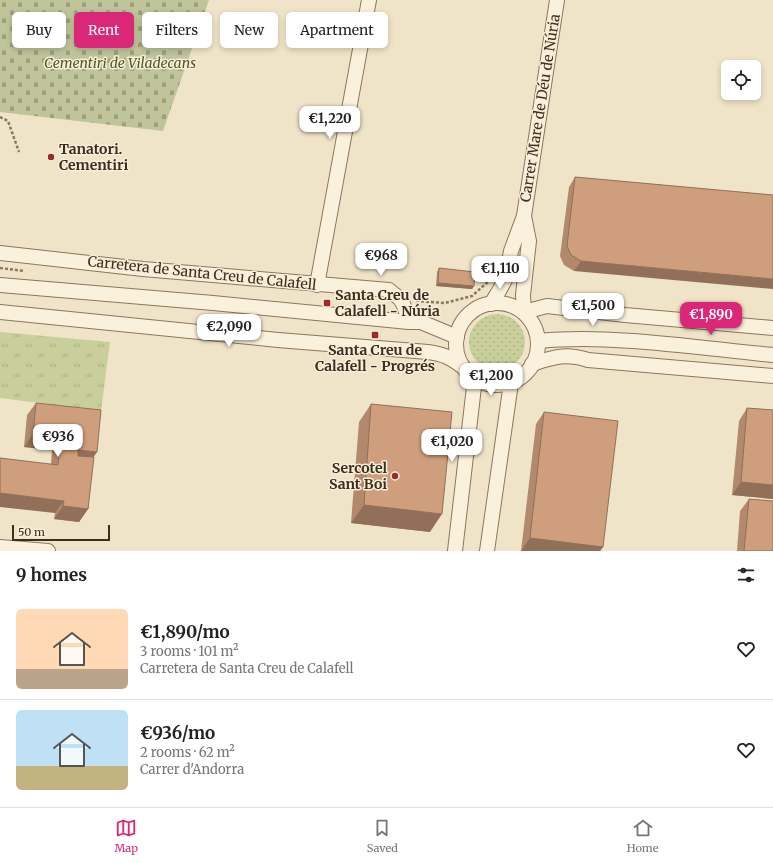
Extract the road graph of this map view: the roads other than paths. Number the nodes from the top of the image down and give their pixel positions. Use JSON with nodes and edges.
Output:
{"nodes":[{"id":1,"x":369,"y":0,"type":"edge"},
{"id":2,"x":557,"y":0,"type":"edge"},
{"id":3,"x":524,"y":216,"type":"junction"},
{"id":4,"x":0,"y":253,"type":"edge"},
{"id":5,"x":0,"y":285,"type":"edge"},
{"id":6,"x":317,"y":285,"type":"junction"},
{"id":7,"x":491,"y":304,"type":"junction"},
{"id":8,"x":0,"y":312,"type":"edge"},
{"id":9,"x":524,"y":312,"type":"junction"},
{"id":10,"x":409,"y":322,"type":"junction"},
{"id":11,"x":773,"y":328,"type":"edge"},
{"id":12,"x":456,"y":337,"type":"junction"},
{"id":13,"x":539,"y":341,"type":"junction"},
{"id":14,"x":773,"y":355,"type":"edge"},
{"id":15,"x":532,"y":364,"type":"junction"},
{"id":16,"x":463,"y":367,"type":"junction"},
{"id":17,"x":773,"y":376,"type":"edge"},
{"id":18,"x":475,"y":378,"type":"junction"},
{"id":19,"x":511,"y":383,"type":"junction"},
{"id":20,"x":0,"y":547,"type":"edge"},
{"id":21,"x":48,"y":551,"type":"edge"},
{"id":22,"x":455,"y":551,"type":"edge"},
{"id":23,"x":488,"y":551,"type":"edge"}],
"edges":[{"from":1,"to":6,"type":"street"},
{"from":2,"to":3,"type":"street","name":"Carrer Mare de Déu de Núria"},
{"from":3,"to":7,"type":"street"},
{"from":3,"to":9,"type":"street"},
{"from":4,"to":6,"type":"street","name":"Carretera de Santa Creu de Calafell"},
{"from":5,"to":10,"type":"street","name":"Carretera de Santa Creu de Calafell"},
{"from":6,"to":10,"type":"street","name":"Carretera de Santa Creu de Calafell"},
{"from":7,"to":9,"type":"street"},
{"from":7,"to":12,"type":"street"},
{"from":8,"to":16,"type":"street"},
{"from":9,"to":11,"type":"street"},
{"from":9,"to":13,"type":"street"},
{"from":10,"to":12,"type":"street","name":"Carretera de Santa Creu de Calafell"},
{"from":12,"to":16,"type":"street"},
{"from":13,"to":14,"type":"street"},
{"from":13,"to":15,"type":"street"},
{"from":15,"to":17,"type":"street"},
{"from":15,"to":19,"type":"street"},
{"from":16,"to":18,"type":"street"},
{"from":18,"to":19,"type":"street"},
{"from":18,"to":22,"type":"street"},
{"from":19,"to":23,"type":"street"},
{"from":20,"to":21,"type":"street"}]}
